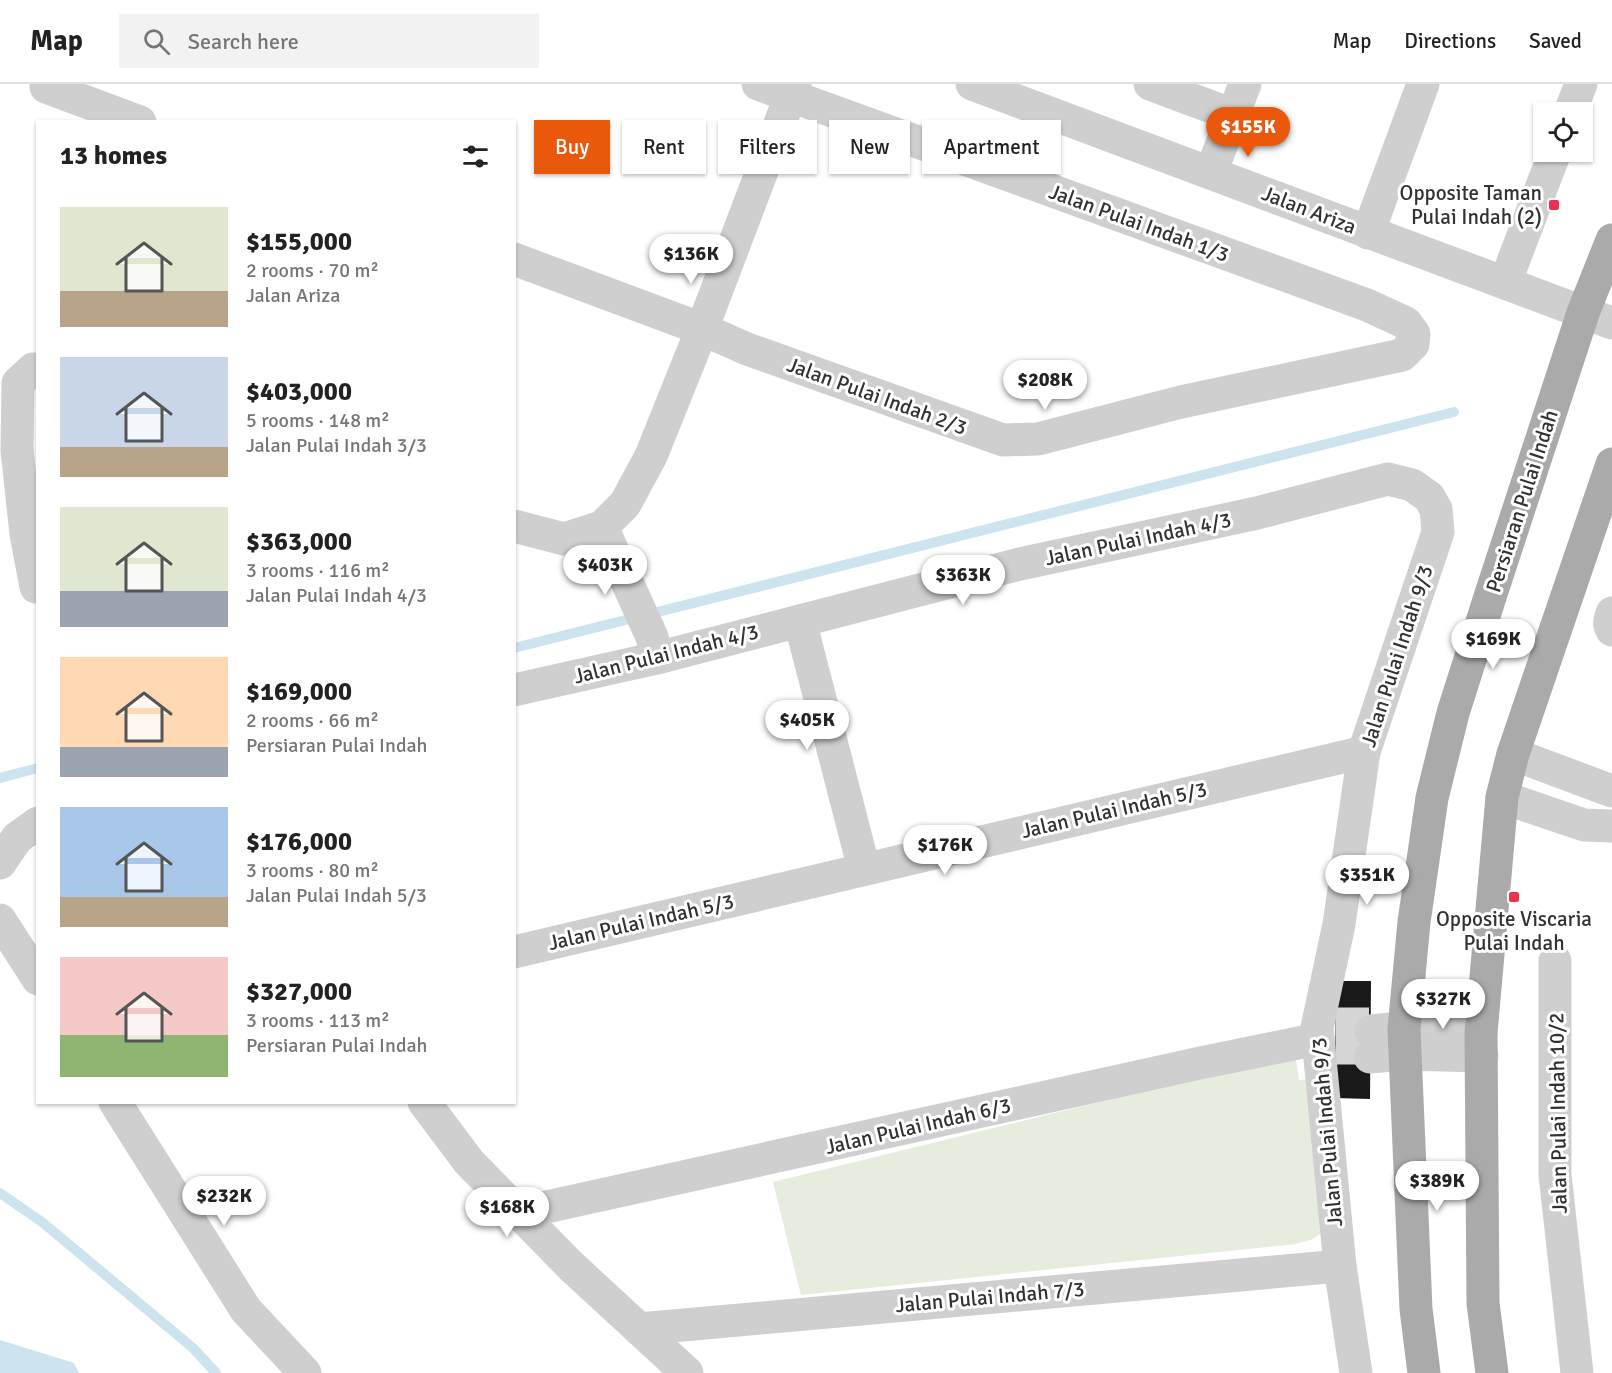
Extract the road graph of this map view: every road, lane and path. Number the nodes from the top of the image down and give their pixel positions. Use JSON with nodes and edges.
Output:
{"nodes":[{"id":1,"x":758,"y":84,"type":"edge"},
{"id":2,"x":972,"y":84,"type":"edge"},
{"id":3,"x":1150,"y":84,"type":"edge"},
{"id":4,"x":1245,"y":84,"type":"edge"},
{"id":5,"x":1423,"y":84,"type":"edge"},
{"id":6,"x":1581,"y":84,"type":"edge"},
{"id":7,"x":46,"y":87,"type":"dead end"},
{"id":8,"x":793,"y":90,"type":"edge"},
{"id":9,"x":1574,"y":102,"type":"edge"},
{"id":10,"x":1233,"y":115,"type":"junction"},
{"id":11,"x":135,"y":120,"type":"edge"},
{"id":12,"x":1551,"y":162,"type":"edge"},
{"id":13,"x":1211,"y":172,"type":"junction"},
{"id":14,"x":1368,"y":232,"type":"junction"},
{"id":15,"x":1612,"y":240,"type":"edge"},
{"id":16,"x":516,"y":260,"type":"edge"},
{"id":17,"x":1505,"y":283,"type":"junction"},
{"id":18,"x":1598,"y":318,"type":"edge"},
{"id":19,"x":702,"y":329,"type":"junction"},
{"id":20,"x":1414,"y":334,"type":"joint"},
{"id":21,"x":36,"y":369,"type":"edge"},
{"id":22,"x":1612,"y":464,"type":"edge"},
{"id":23,"x":1412,"y":485,"type":"joint"},
{"id":24,"x":602,"y":526,"type":"junction"},
{"id":25,"x":516,"y":527,"type":"edge"},
{"id":26,"x":36,"y":586,"type":"dead end"},
{"id":27,"x":1612,"y":613,"type":"edge"},
{"id":28,"x":800,"y":621,"type":"junction"},
{"id":29,"x":1612,"y":630,"type":"edge"},
{"id":30,"x":656,"y":653,"type":"junction"},
{"id":31,"x":516,"y":689,"type":"edge"},
{"id":32,"x":1364,"y":752,"type":"junction"},
{"id":33,"x":1513,"y":754,"type":"junction"},
{"id":34,"x":1612,"y":791,"type":"edge"},
{"id":35,"x":1502,"y":797,"type":"junction"},
{"id":36,"x":36,"y":824,"type":"edge"},
{"id":37,"x":1612,"y":826,"type":"edge"},
{"id":38,"x":0,"y":863,"type":"edge"},
{"id":39,"x":864,"y":869,"type":"junction"},
{"id":40,"x":0,"y":920,"type":"edge"},
{"id":41,"x":516,"y":952,"type":"edge"},
{"id":42,"x":1555,"y":961,"type":"dead end"},
{"id":43,"x":36,"y":976,"type":"edge"},
{"id":44,"x":1328,"y":1039,"type":"junction"},
{"id":45,"x":1385,"y":1041,"type":"junction"},
{"id":46,"x":1482,"y":1044,"type":"junction"},
{"id":47,"x":117,"y":1104,"type":"edge"},
{"id":48,"x":426,"y":1104,"type":"edge"},
{"id":49,"x":519,"y":1213,"type":"junction"},
{"id":50,"x":1340,"y":1266,"type":"junction"},
{"id":51,"x":639,"y":1329,"type":"junction"},
{"id":52,"x":305,"y":1373,"type":"edge"},
{"id":53,"x":687,"y":1373,"type":"edge"},
{"id":54,"x":1356,"y":1373,"type":"edge"},
{"id":55,"x":1424,"y":1373,"type":"edge"},
{"id":56,"x":1492,"y":1373,"type":"edge"},
{"id":57,"x":1577,"y":1373,"type":"edge"}],
"edges":[{"from":1,"to":8,"type":"street","name":"Jalan Pulai Indah 1/3"},
{"from":2,"to":13,"type":"street","name":"Jalan Ariza"},
{"from":3,"to":10,"type":"street"},
{"from":4,"to":10,"type":"street"},
{"from":5,"to":14,"type":"street"},
{"from":6,"to":9,"type":"street"},
{"from":7,"to":11,"type":"street"},
{"from":8,"to":19,"type":"street"},
{"from":8,"to":20,"type":"street","name":"Jalan Pulai Indah 1/3"},
{"from":10,"to":13,"type":"street"},
{"from":12,"to":17,"type":"street"},
{"from":13,"to":14,"type":"street","name":"Jalan Ariza"},
{"from":14,"to":17,"type":"street","name":"Jalan Ariza"},
{"from":15,"to":18,"type":"main road","name":"Persiaran Pulai Indah"},
{"from":16,"to":19,"type":"street","name":"Jalan Pulai Indah 2/3"},
{"from":17,"to":18,"type":"street","name":"Jalan Ariza"},
{"from":18,"to":45,"type":"main road","name":"Persiaran Pulai Indah"},
{"from":19,"to":20,"type":"street","name":"Jalan Pulai Indah 2/3"},
{"from":19,"to":24,"type":"street"},
{"from":21,"to":26,"type":"street"},
{"from":22,"to":33,"type":"main road"},
{"from":23,"to":28,"type":"street","name":"Jalan Pulai Indah 4/3"},
{"from":23,"to":32,"type":"street","name":"Jalan Pulai Indah 9/3"},
{"from":24,"to":25,"type":"street"},
{"from":24,"to":30,"type":"street"},
{"from":27,"to":29,"type":"street"},
{"from":28,"to":30,"type":"street","name":"Jalan Pulai Indah 4/3"},
{"from":28,"to":39,"type":"street"},
{"from":30,"to":31,"type":"street","name":"Jalan Pulai Indah 4/3"},
{"from":32,"to":39,"type":"street","name":"Jalan Pulai Indah 5/3"},
{"from":32,"to":44,"type":"street","name":"Jalan Pulai Indah 9/3"},
{"from":33,"to":34,"type":"street"},
{"from":33,"to":35,"type":"main road"},
{"from":35,"to":37,"type":"street"},
{"from":35,"to":46,"type":"main road"},
{"from":36,"to":38,"type":"street"},
{"from":39,"to":41,"type":"street","name":"Jalan Pulai Indah 5/3"},
{"from":40,"to":43,"type":"street"},
{"from":42,"to":57,"type":"street","name":"Jalan Pulai Indah 10/2"},
{"from":44,"to":49,"type":"street","name":"Jalan Pulai Indah 6/3"},
{"from":44,"to":50,"type":"street","name":"Jalan Pulai Indah 9/3"},
{"from":45,"to":46,"type":"street"},
{"from":45,"to":55,"type":"main road","name":"Persiaran Pulai Indah"},
{"from":46,"to":56,"type":"main road"},
{"from":47,"to":52,"type":"street"},
{"from":48,"to":49,"type":"street"},
{"from":49,"to":51,"type":"street"},
{"from":50,"to":51,"type":"street","name":"Jalan Pulai Indah 7/3"},
{"from":50,"to":54,"type":"street","name":"Jalan Pulai Indah 9/3"},
{"from":51,"to":53,"type":"street"}]}
